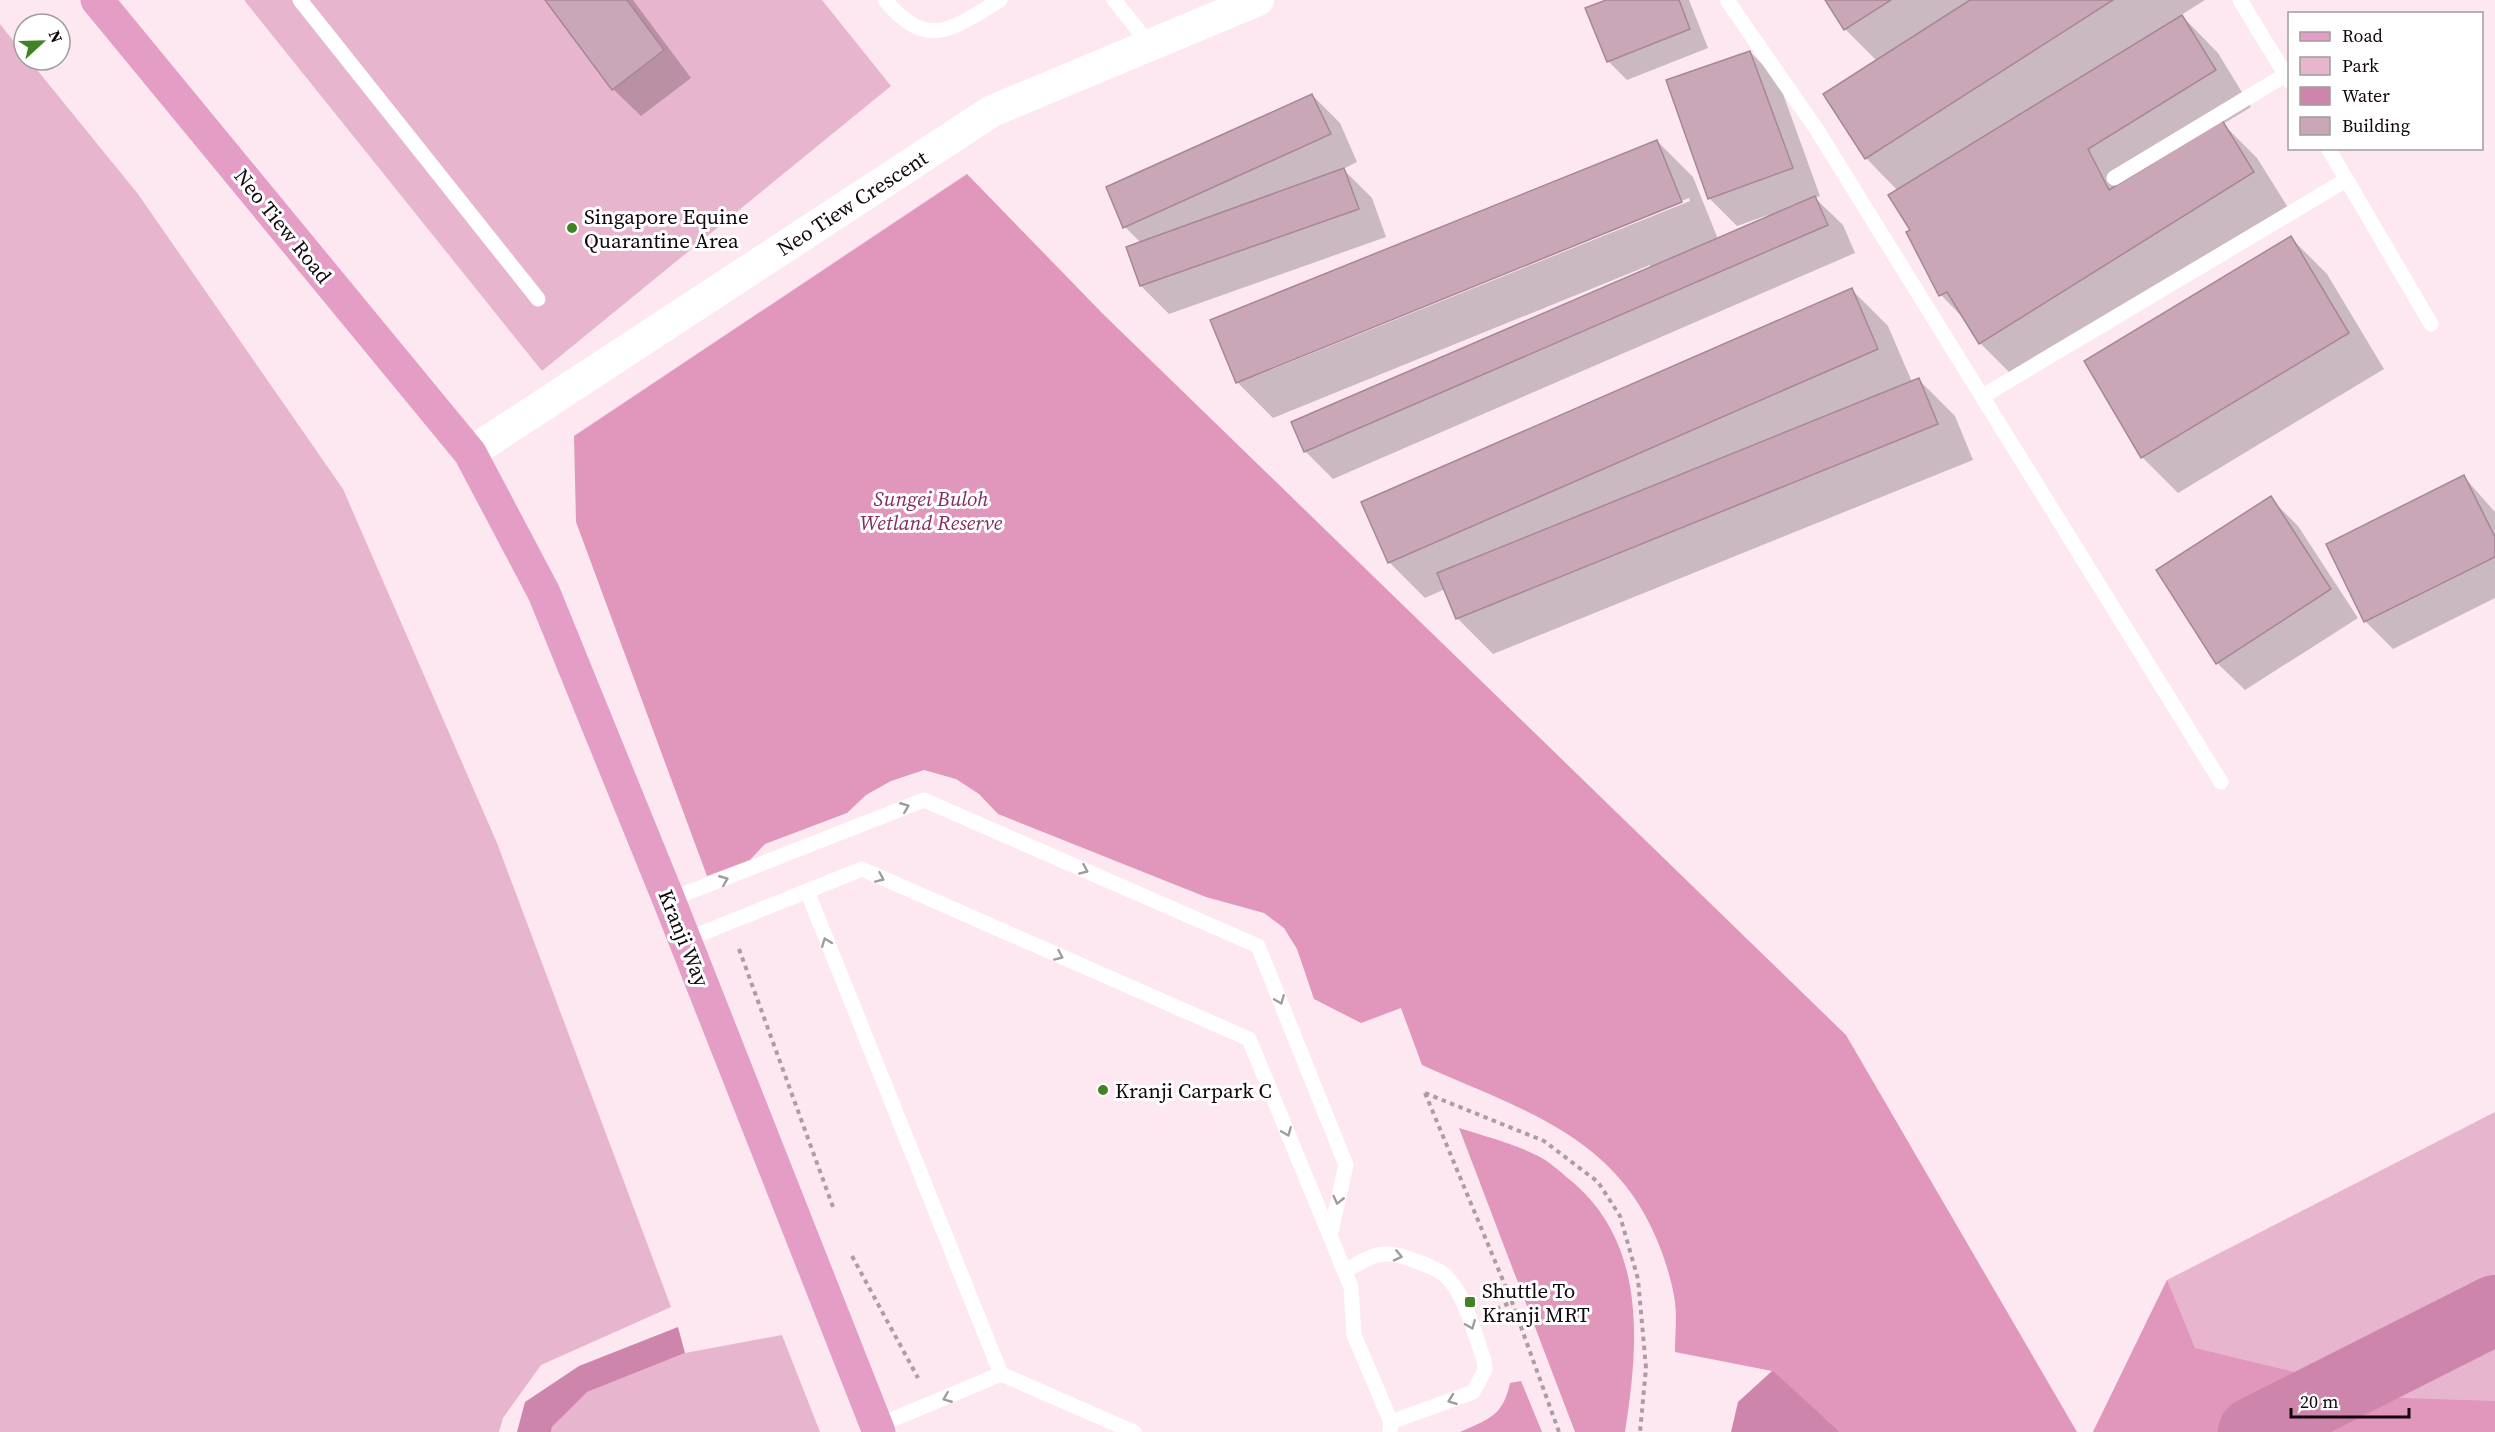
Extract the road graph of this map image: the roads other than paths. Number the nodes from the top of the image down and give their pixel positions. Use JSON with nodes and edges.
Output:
{"nodes":[{"id":1,"x":97,"y":0,"type":"edge"},
{"id":2,"x":885,"y":0,"type":"edge"},
{"id":3,"x":1000,"y":0,"type":"edge"},
{"id":4,"x":1114,"y":0,"type":"edge"},
{"id":5,"x":1258,"y":0,"type":"edge"},
{"id":6,"x":1727,"y":0,"type":"edge"},
{"id":7,"x":308,"y":3,"type":"edge"},
{"id":8,"x":2245,"y":3,"type":"edge"},
{"id":9,"x":1150,"y":45,"type":"junction"},
{"id":10,"x":2287,"y":79,"type":"edge"},
{"id":11,"x":2329,"y":150,"type":"edge"},
{"id":12,"x":2114,"y":178,"type":"dead end"},
{"id":13,"x":2346,"y":180,"type":"junction"},
{"id":14,"x":538,"y":299,"type":"dead end"},
{"id":15,"x":2431,"y":324,"type":"dead end"},
{"id":16,"x":1983,"y":396,"type":"junction"},
{"id":17,"x":470,"y":453,"type":"junction"},
{"id":18,"x":2221,"y":782,"type":"dead end"},
{"id":19,"x":807,"y":891,"type":"junction"},
{"id":20,"x":669,"y":900,"type":"junction"},
{"id":21,"x":685,"y":940,"type":"junction"},
{"id":22,"x":1330,"y":1236,"type":"junction"},
{"id":23,"x":1344,"y":1271,"type":"junction"},
{"id":24,"x":1001,"y":1374,"type":"junction"},
{"id":25,"x":1391,"y":1427,"type":"edge"},
{"id":26,"x":878,"y":1429,"type":"edge"},
{"id":27,"x":1134,"y":1432,"type":"edge"}],
"edges":[{"from":1,"to":17,"type":"main road","name":"Neo Tiew Road"},
{"from":2,"to":3,"type":"lane"},
{"from":4,"to":9,"type":"lane"},
{"from":5,"to":9,"type":"street","name":"Neo Tiew Crescent"},
{"from":6,"to":16,"type":"lane"},
{"from":7,"to":14,"type":"lane"},
{"from":8,"to":10,"type":"lane"},
{"from":9,"to":17,"type":"street","name":"Neo Tiew Crescent"},
{"from":10,"to":12,"type":"lane"},
{"from":11,"to":13,"type":"lane"},
{"from":13,"to":15,"type":"lane"},
{"from":13,"to":16,"type":"lane"},
{"from":16,"to":18,"type":"lane"},
{"from":17,"to":20,"type":"main road","name":"Kranji Way"},
{"from":19,"to":21,"type":"lane"},
{"from":19,"to":22,"type":"lane","one_way":true},
{"from":24,"to":19,"type":"lane","one_way":true},
{"from":20,"to":21,"type":"main road","name":"Kranji Way"},
{"from":20,"to":22,"type":"lane","one_way":true},
{"from":21,"to":26,"type":"main road","name":"Kranji Way"},
{"from":22,"to":23,"type":"lane"},
{"from":23,"to":25,"type":"lane"},
{"from":23,"to":25,"type":"lane","one_way":true},
{"from":24,"to":26,"type":"lane","one_way":true},
{"from":24,"to":27,"type":"lane"}]}
